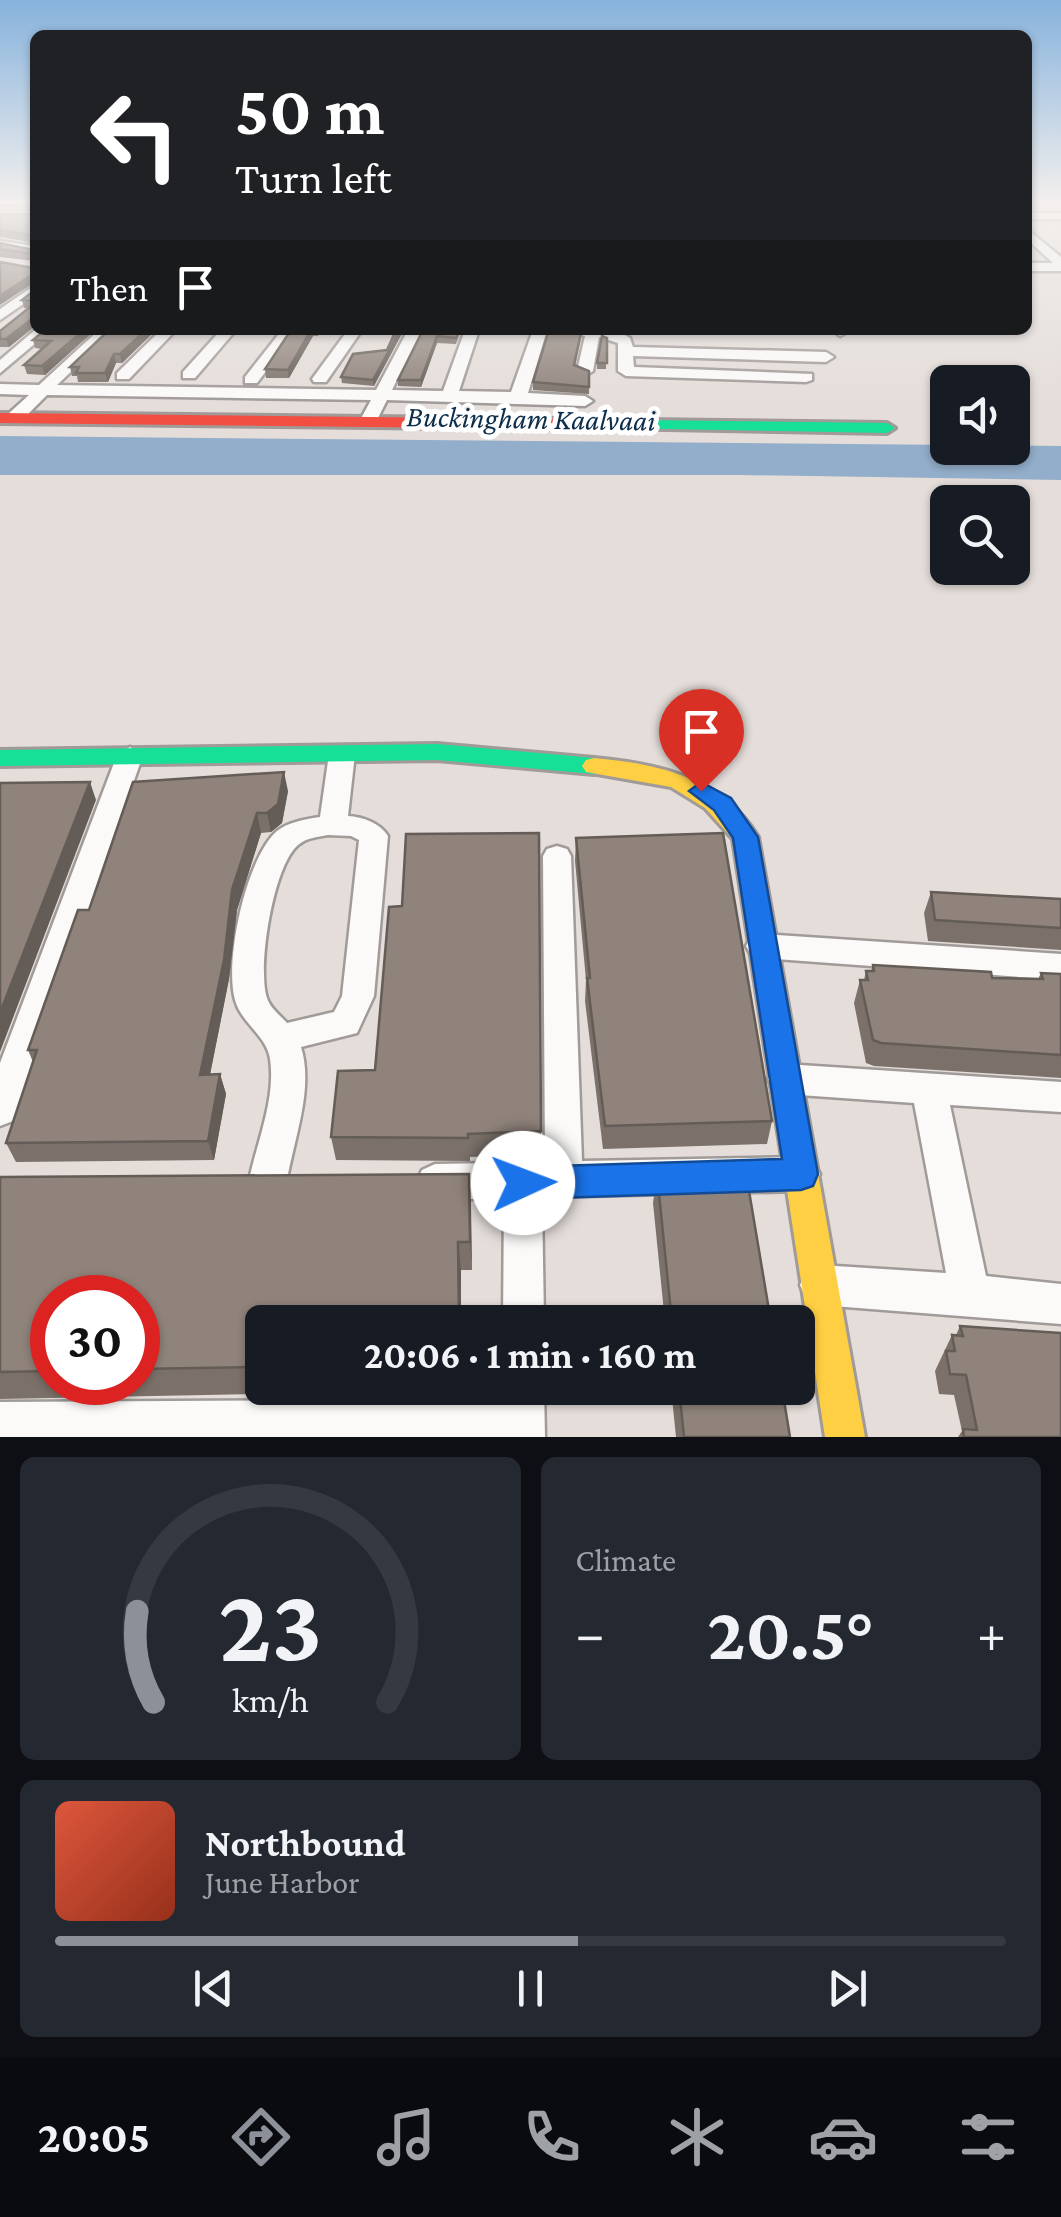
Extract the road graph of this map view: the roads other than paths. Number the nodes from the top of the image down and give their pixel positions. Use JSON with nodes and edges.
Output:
{"nodes":[{"id":1,"x":30,"y":294,"type":"edge"},
{"id":2,"x":0,"y":316,"type":"edge"},
{"id":3,"x":38,"y":335,"type":"edge"},
{"id":4,"x":103,"y":335,"type":"edge"},
{"id":5,"x":164,"y":335,"type":"edge"},
{"id":6,"x":224,"y":335,"type":"edge"},
{"id":7,"x":286,"y":335,"type":"edge"},
{"id":8,"x":351,"y":335,"type":"edge"},
{"id":9,"x":412,"y":335,"type":"edge"},
{"id":10,"x":470,"y":335,"type":"edge"},
{"id":11,"x":538,"y":335,"type":"edge"},
{"id":12,"x":592,"y":335,"type":"edge"},
{"id":13,"x":615,"y":335,"type":"edge"},
{"id":14,"x":625,"y":351,"type":"junction"},
{"id":15,"x":826,"y":357,"type":"dead end"},
{"id":16,"x":0,"y":368,"type":"edge"},
{"id":17,"x":585,"y":371,"type":"edge"},
{"id":18,"x":188,"y":375,"type":"dead end"},
{"id":19,"x":123,"y":376,"type":"dead end"},
{"id":20,"x":806,"y":377,"type":"dead end"},
{"id":21,"x":320,"y":379,"type":"dead end"},
{"id":22,"x":251,"y":380,"type":"dead end"},
{"id":23,"x":0,"y":389,"type":"edge"},
{"id":24,"x":43,"y":390,"type":"junction"},
{"id":25,"x":382,"y":395,"type":"junction"},
{"id":26,"x":450,"y":396,"type":"junction"},
{"id":27,"x":513,"y":397,"type":"junction"},
{"id":28,"x":585,"y":401,"type":"dead end"},
{"id":29,"x":7,"y":418,"type":"edge"},
{"id":30,"x":368,"y":422,"type":"junction"},
{"id":31,"x":887,"y":428,"type":"dead end"},
{"id":32,"x":342,"y":754,"type":"junction"},
{"id":33,"x":130,"y":756,"type":"junction"},
{"id":34,"x":0,"y":758,"type":"edge"},
{"id":35,"x":333,"y":825,"type":"junction"},
{"id":36,"x":557,"y":856,"type":"dead end"},
{"id":37,"x":762,"y":946,"type":"junction"},
{"id":38,"x":1061,"y":967,"type":"edge"},
{"id":39,"x":281,"y":1038,"type":"junction"},
{"id":40,"x":785,"y":1079,"type":"junction"},
{"id":41,"x":929,"y":1087,"type":"junction"},
{"id":42,"x":1060,"y":1101,"type":"edge"},
{"id":43,"x":0,"y":1110,"type":"edge"},
{"id":44,"x":801,"y":1174,"type":"junction"},
{"id":45,"x":230,"y":1180,"type":"edge"},
{"id":46,"x":268,"y":1180,"type":"junction"},
{"id":47,"x":307,"y":1180,"type":"edge"},
{"id":48,"x":405,"y":1182,"type":"edge"},
{"id":49,"x":564,"y":1182,"type":"junction"},
{"id":50,"x":523,"y":1183,"type":"junction"},
{"id":51,"x":820,"y":1285,"type":"junction"},
{"id":52,"x":970,"y":1295,"type":"junction"},
{"id":53,"x":1061,"y":1304,"type":"edge"},
{"id":54,"x":523,"y":1305,"type":"edge"},
{"id":55,"x":523,"y":1415,"type":"edge"},
{"id":56,"x":0,"y":1424,"type":"edge"},
{"id":57,"x":845,"y":1437,"type":"edge"}],
"edges":[{"from":1,"to":2,"type":"street"},
{"from":3,"to":16,"type":"street"},
{"from":4,"to":24,"type":"street"},
{"from":5,"to":19,"type":"street"},
{"from":6,"to":18,"type":"street"},
{"from":7,"to":22,"type":"street"},
{"from":8,"to":21,"type":"street"},
{"from":9,"to":25,"type":"street"},
{"from":10,"to":26,"type":"street"},
{"from":11,"to":27,"type":"street"},
{"from":12,"to":17,"type":"street"},
{"from":13,"to":14,"type":"street"},
{"from":14,"to":15,"type":"street"},
{"from":14,"to":20,"type":"street"},
{"from":23,"to":24,"type":"street"},
{"from":24,"to":25,"type":"street"},
{"from":24,"to":29,"type":"street"},
{"from":25,"to":26,"type":"street"},
{"from":25,"to":30,"type":"street"},
{"from":26,"to":27,"type":"street"},
{"from":27,"to":28,"type":"street"},
{"from":29,"to":30,"type":"street"},
{"from":30,"to":31,"type":"street"},
{"from":32,"to":33,"type":"street"},
{"from":32,"to":35,"type":"street"},
{"from":32,"to":37,"type":"street"},
{"from":33,"to":34,"type":"street"},
{"from":33,"to":43,"type":"street"},
{"from":35,"to":39,"type":"street"},
{"from":35,"to":39,"type":"street"},
{"from":36,"to":49,"type":"street"},
{"from":37,"to":38,"type":"street"},
{"from":37,"to":40,"type":"street"},
{"from":39,"to":46,"type":"street"},
{"from":40,"to":41,"type":"street"},
{"from":40,"to":44,"type":"street"},
{"from":41,"to":42,"type":"street"},
{"from":41,"to":52,"type":"street"},
{"from":44,"to":49,"type":"street"},
{"from":44,"to":51,"type":"street"},
{"from":45,"to":46,"type":"street"},
{"from":46,"to":47,"type":"street"},
{"from":48,"to":50,"type":"street"},
{"from":49,"to":50,"type":"street"},
{"from":50,"to":54,"type":"street"},
{"from":51,"to":52,"type":"street"},
{"from":51,"to":57,"type":"street"},
{"from":52,"to":53,"type":"street"},
{"from":55,"to":56,"type":"street"}]}
